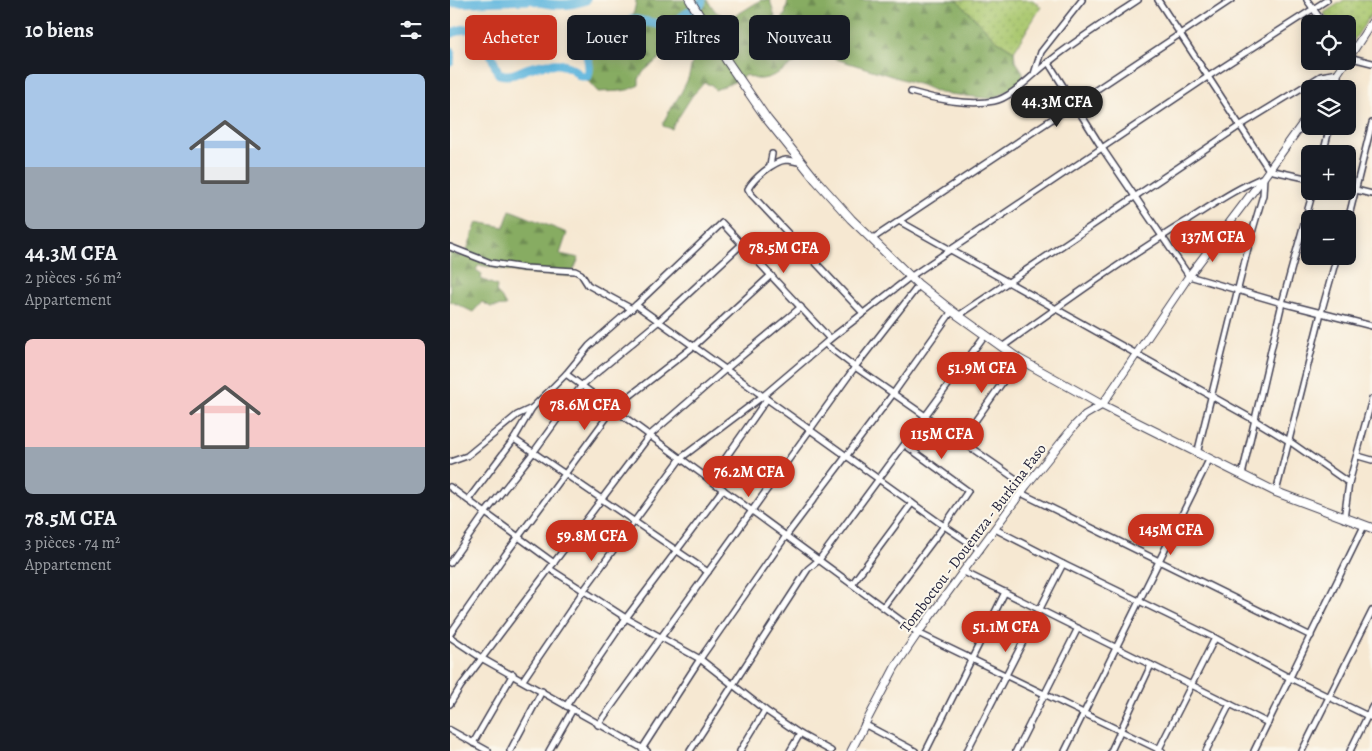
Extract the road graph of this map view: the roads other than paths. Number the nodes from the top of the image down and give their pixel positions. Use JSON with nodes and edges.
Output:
{"nodes":[{"id":1,"x":1082,"y":0,"type":"edge"},
{"id":2,"x":1138,"y":0,"type":"edge"},
{"id":3,"x":1158,"y":0,"type":"edge"},
{"id":4,"x":1231,"y":0,"type":"edge"},
{"id":5,"x":1308,"y":0,"type":"edge"},
{"id":6,"x":1327,"y":0,"type":"edge"},
{"id":7,"x":691,"y":2,"type":"edge"},
{"id":8,"x":1313,"y":9,"type":"junction"},
{"id":9,"x":1317,"y":15,"type":"edge"},
{"id":10,"x":1372,"y":22,"type":"edge"},
{"id":11,"x":1180,"y":34,"type":"junction"},
{"id":12,"x":1356,"y":45,"type":"edge"},
{"id":13,"x":1356,"y":60,"type":"edge"},
{"id":14,"x":1048,"y":62,"type":"junction"},
{"id":15,"x":1372,"y":63,"type":"edge"},
{"id":16,"x":1338,"y":72,"type":"junction"},
{"id":17,"x":1034,"y":74,"type":"junction"},
{"id":18,"x":1209,"y":76,"type":"junction"},
{"id":19,"x":1333,"y":80,"type":"edge"},
{"id":20,"x":1338,"y":80,"type":"edge"},
{"id":21,"x":911,"y":92,"type":"dead end"},
{"id":22,"x":1075,"y":104,"type":"junction"},
{"id":23,"x":1372,"y":123,"type":"edge"},
{"id":24,"x":1241,"y":125,"type":"junction"},
{"id":25,"x":1301,"y":125,"type":"edge"},
{"id":26,"x":1102,"y":148,"type":"junction"},
{"id":27,"x":772,"y":154,"type":"dead end"},
{"id":28,"x":802,"y":163,"type":"junction"},
{"id":29,"x":770,"y":166,"type":"junction"},
{"id":30,"x":1269,"y":170,"type":"junction"},
{"id":31,"x":1264,"y":177,"type":"junction"},
{"id":32,"x":1301,"y":177,"type":"edge"},
{"id":33,"x":1356,"y":190,"type":"joint"},
{"id":34,"x":1372,"y":194,"type":"edge"},
{"id":35,"x":1135,"y":196,"type":"junction"},
{"id":36,"x":1311,"y":200,"type":"edge"},
{"id":37,"x":899,"y":222,"type":"junction"},
{"id":38,"x":1162,"y":236,"type":"junction"},
{"id":39,"x":872,"y":239,"type":"junction"},
{"id":40,"x":742,"y":244,"type":"junction"},
{"id":41,"x":450,"y":247,"type":"edge"},
{"id":42,"x":950,"y":250,"type":"junction"},
{"id":43,"x":1334,"y":265,"type":"edge"},
{"id":44,"x":772,"y":275,"type":"junction"},
{"id":45,"x":910,"y":276,"type":"junction"},
{"id":46,"x":1189,"y":276,"type":"junction"},
{"id":47,"x":1008,"y":282,"type":"junction"},
{"id":48,"x":919,"y":285,"type":"junction"},
{"id":49,"x":1237,"y":290,"type":"junction"},
{"id":50,"x":1282,"y":303,"type":"junction"},
{"id":51,"x":634,"y":307,"type":"junction"},
{"id":52,"x":801,"y":307,"type":"junction"},
{"id":53,"x":1055,"y":308,"type":"junction"},
{"id":54,"x":863,"y":313,"type":"junction"},
{"id":55,"x":955,"y":313,"type":"junction"},
{"id":56,"x":1321,"y":313,"type":"junction"},
{"id":57,"x":659,"y":321,"type":"junction"},
{"id":58,"x":1372,"y":326,"type":"edge"},
{"id":59,"x":985,"y":335,"type":"junction"},
{"id":60,"x":830,"y":339,"type":"junction"},
{"id":61,"x":825,"y":344,"type":"junction"},
{"id":62,"x":694,"y":346,"type":"junction"},
{"id":63,"x":1002,"y":347,"type":"junction"},
{"id":64,"x":1136,"y":354,"type":"junction"},
{"id":65,"x":1019,"y":359,"type":"junction"},
{"id":66,"x":856,"y":367,"type":"junction"},
{"id":67,"x":726,"y":369,"type":"junction"},
{"id":68,"x":566,"y":374,"type":"junction"},
{"id":69,"x":582,"y":386,"type":"junction"},
{"id":70,"x":893,"y":394,"type":"junction"},
{"id":71,"x":1212,"y":397,"type":"junction"},
{"id":72,"x":765,"y":398,"type":"junction"},
{"id":73,"x":1372,"y":399,"type":"edge"},
{"id":74,"x":1102,"y":405,"type":"junction"},
{"id":75,"x":532,"y":408,"type":"junction"},
{"id":76,"x":613,"y":409,"type":"junction"},
{"id":77,"x":925,"y":416,"type":"junction"},
{"id":78,"x":1256,"y":421,"type":"junction"},
{"id":79,"x":810,"y":430,"type":"junction"},
{"id":80,"x":650,"y":435,"type":"junction"},
{"id":81,"x":514,"y":439,"type":"junction"},
{"id":82,"x":961,"y":441,"type":"junction"},
{"id":83,"x":1290,"y":441,"type":"junction"},
{"id":84,"x":905,"y":445,"type":"junction"},
{"id":85,"x":533,"y":453,"type":"junction"},
{"id":86,"x":1197,"y":454,"type":"junction"},
{"id":87,"x":846,"y":456,"type":"junction"},
{"id":88,"x":1358,"y":456,"type":"junction"},
{"id":89,"x":680,"y":458,"type":"junction"},
{"id":90,"x":1209,"y":460,"type":"junction"},
{"id":91,"x":1372,"y":460,"type":"edge"},
{"id":92,"x":450,"y":462,"type":"edge"},
{"id":93,"x":565,"y":474,"type":"junction"},
{"id":94,"x":1242,"y":475,"type":"junction"},
{"id":95,"x":710,"y":480,"type":"junction"},
{"id":96,"x":879,"y":480,"type":"junction"},
{"id":97,"x":1349,"y":483,"type":"junction"},
{"id":98,"x":1026,"y":486,"type":"junction"},
{"id":99,"x":450,"y":487,"type":"edge"},
{"id":100,"x":723,"y":489,"type":"junction"},
{"id":101,"x":1276,"y":492,"type":"junction"},
{"id":102,"x":1022,"y":493,"type":"junction"},
{"id":103,"x":601,"y":499,"type":"junction"},
{"id":104,"x":468,"y":500,"type":"junction"},
{"id":105,"x":912,"y":503,"type":"junction"},
{"id":106,"x":752,"y":511,"type":"junction"},
{"id":107,"x":486,"y":512,"type":"junction"},
{"id":108,"x":1344,"y":519,"type":"junction"},
{"id":109,"x":634,"y":521,"type":"junction"},
{"id":110,"x":944,"y":526,"type":"junction"},
{"id":111,"x":1368,"y":527,"type":"edge"},
{"id":112,"x":995,"y":529,"type":"junction"},
{"id":113,"x":786,"y":536,"type":"junction"},
{"id":114,"x":519,"y":537,"type":"junction"},
{"id":115,"x":677,"y":550,"type":"junction"},
{"id":116,"x":980,"y":550,"type":"junction"},
{"id":117,"x":819,"y":560,"type":"junction"},
{"id":118,"x":1159,"y":561,"type":"junction"},
{"id":119,"x":554,"y":563,"type":"junction"},
{"id":120,"x":450,"y":564,"type":"edge"},
{"id":121,"x":1063,"y":564,"type":"junction"},
{"id":122,"x":550,"y":569,"type":"junction"},
{"id":123,"x":708,"y":572,"type":"junction"},
{"id":124,"x":964,"y":572,"type":"junction"},
{"id":125,"x":852,"y":584,"type":"junction"},
{"id":126,"x":584,"y":590,"type":"junction"},
{"id":127,"x":1005,"y":592,"type":"junction"},
{"id":128,"x":1139,"y":601,"type":"junction"},
{"id":129,"x":883,"y":608,"type":"junction"},
{"id":130,"x":1040,"y":609,"type":"junction"},
{"id":131,"x":1372,"y":611,"type":"edge"},
{"id":132,"x":626,"y":618,"type":"junction"},
{"id":133,"x":1078,"y":628,"type":"junction"},
{"id":134,"x":918,"y":633,"type":"junction"},
{"id":135,"x":450,"y":636,"type":"edge"},
{"id":136,"x":1311,"y":636,"type":"junction"},
{"id":137,"x":661,"y":638,"type":"junction"},
{"id":138,"x":1215,"y":638,"type":"junction"},
{"id":139,"x":1116,"y":647,"type":"junction"},
{"id":140,"x":483,"y":659,"type":"junction"},
{"id":141,"x":700,"y":659,"type":"junction"},
{"id":142,"x":973,"y":659,"type":"junction"},
{"id":143,"x":1151,"y":665,"type":"junction"},
{"id":144,"x":512,"y":674,"type":"junction"},
{"id":145,"x":1006,"y":675,"type":"junction"},
{"id":146,"x":1290,"y":678,"type":"junction"},
{"id":147,"x":523,"y":680,"type":"junction"},
{"id":148,"x":732,"y":684,"type":"junction"},
{"id":149,"x":1191,"y":685,"type":"junction"},
{"id":150,"x":542,"y":691,"type":"junction"},
{"id":151,"x":1045,"y":694,"type":"junction"},
{"id":152,"x":1330,"y":697,"type":"junction"},
{"id":153,"x":450,"y":704,"type":"edge"},
{"id":154,"x":1230,"y":704,"type":"junction"},
{"id":155,"x":566,"y":706,"type":"junction"},
{"id":156,"x":1372,"y":707,"type":"edge"},
{"id":157,"x":573,"y":710,"type":"junction"},
{"id":158,"x":765,"y":710,"type":"junction"},
{"id":159,"x":1084,"y":713,"type":"junction"},
{"id":160,"x":1370,"y":717,"type":"edge"},
{"id":161,"x":1268,"y":723,"type":"junction"},
{"id":162,"x":864,"y":724,"type":"junction"},
{"id":163,"x":598,"y":725,"type":"junction"},
{"id":164,"x":450,"y":730,"type":"edge"},
{"id":165,"x":1120,"y":731,"type":"junction"},
{"id":166,"x":800,"y":734,"type":"junction"},
{"id":167,"x":473,"y":743,"type":"junction"},
{"id":168,"x":644,"y":750,"type":"edge"},
{"id":169,"x":1160,"y":750,"type":"edge"},
{"id":170,"x":488,"y":751,"type":"edge"},
{"id":171,"x":510,"y":751,"type":"edge"},
{"id":172,"x":549,"y":751,"type":"edge"},
{"id":173,"x":690,"y":751,"type":"edge"},
{"id":174,"x":740,"y":751,"type":"edge"},
{"id":175,"x":790,"y":751,"type":"edge"},
{"id":176,"x":831,"y":751,"type":"edge"},
{"id":177,"x":850,"y":751,"type":"edge"},
{"id":178,"x":915,"y":751,"type":"edge"},
{"id":179,"x":926,"y":751,"type":"edge"},
{"id":180,"x":967,"y":751,"type":"edge"},
{"id":181,"x":1016,"y":751,"type":"edge"},
{"id":182,"x":1065,"y":751,"type":"edge"},
{"id":183,"x":1111,"y":751,"type":"edge"},
{"id":184,"x":1206,"y":751,"type":"edge"},
{"id":185,"x":1254,"y":751,"type":"edge"},
{"id":186,"x":1302,"y":751,"type":"edge"},
{"id":187,"x":1350,"y":751,"type":"edge"}],
"edges":[{"from":1,"to":17,"type":"street"},
{"from":2,"to":14,"type":"street"},
{"from":3,"to":11,"type":"street"},
{"from":4,"to":11,"type":"street"},
{"from":5,"to":8,"type":"street"},
{"from":6,"to":8,"type":"street"},
{"from":7,"to":28,"type":"main road"},
{"from":8,"to":9,"type":"street"},
{"from":8,"to":18,"type":"street"},
{"from":10,"to":12,"type":"main road"},
{"from":11,"to":18,"type":"street"},
{"from":11,"to":22,"type":"street"},
{"from":13,"to":15,"type":"street"},
{"from":14,"to":17,"type":"street"},
{"from":14,"to":22,"type":"street"},
{"from":16,"to":19,"type":"main road"},
{"from":16,"to":20,"type":"street"},
{"from":16,"to":24,"type":"street"},
{"from":17,"to":21,"type":"street"},
{"from":18,"to":24,"type":"street"},
{"from":18,"to":26,"type":"street"},
{"from":22,"to":26,"type":"street"},
{"from":22,"to":37,"type":"street"},
{"from":23,"to":33,"type":"street"},
{"from":24,"to":30,"type":"street"},
{"from":24,"to":35,"type":"street"},
{"from":25,"to":30,"type":"main road"},
{"from":26,"to":35,"type":"street"},
{"from":26,"to":42,"type":"street"},
{"from":27,"to":29,"type":"street"},
{"from":28,"to":29,"type":"street"},
{"from":28,"to":39,"type":"main road"},
{"from":29,"to":54,"type":"street"},
{"from":30,"to":31,"type":"main road"},
{"from":30,"to":32,"type":"street"},
{"from":31,"to":38,"type":"street"},
{"from":31,"to":46,"type":"main road"},
{"from":31,"to":49,"type":"street"},
{"from":33,"to":34,"type":"street"},
{"from":35,"to":38,"type":"street"},
{"from":35,"to":47,"type":"street"},
{"from":36,"to":50,"type":"street"},
{"from":37,"to":39,"type":"street"},
{"from":37,"to":42,"type":"street"},
{"from":38,"to":46,"type":"street"},
{"from":38,"to":53,"type":"street"},
{"from":39,"to":45,"type":"main road"},
{"from":40,"to":44,"type":"street"},
{"from":40,"to":51,"type":"street"},
{"from":40,"to":57,"type":"street"},
{"from":41,"to":51,"type":"street"},
{"from":42,"to":45,"type":"street"},
{"from":42,"to":47,"type":"street"},
{"from":43,"to":56,"type":"street"},
{"from":44,"to":52,"type":"street"},
{"from":44,"to":62,"type":"street"},
{"from":45,"to":48,"type":"main road"},
{"from":45,"to":54,"type":"street"},
{"from":46,"to":49,"type":"street"},
{"from":46,"to":64,"type":"main road"},
{"from":47,"to":53,"type":"street"},
{"from":47,"to":55,"type":"street"},
{"from":48,"to":55,"type":"main road"},
{"from":48,"to":66,"type":"street"},
{"from":49,"to":50,"type":"street"},
{"from":49,"to":71,"type":"street"},
{"from":50,"to":56,"type":"street"},
{"from":50,"to":78,"type":"street"},
{"from":51,"to":57,"type":"street"},
{"from":51,"to":68,"type":"street"},
{"from":52,"to":60,"type":"street"},
{"from":52,"to":67,"type":"street"},
{"from":53,"to":63,"type":"street"},
{"from":53,"to":64,"type":"street"},
{"from":54,"to":60,"type":"street"},
{"from":55,"to":59,"type":"main road"},
{"from":55,"to":70,"type":"street"},
{"from":56,"to":58,"type":"street"},
{"from":56,"to":83,"type":"street"},
{"from":57,"to":62,"type":"street"},
{"from":57,"to":69,"type":"street"},
{"from":59,"to":63,"type":"main road"},
{"from":59,"to":77,"type":"street"},
{"from":60,"to":61,"type":"street"},
{"from":61,"to":66,"type":"street"},
{"from":61,"to":72,"type":"street"},
{"from":62,"to":67,"type":"street"},
{"from":62,"to":76,"type":"street"},
{"from":63,"to":65,"type":"main road"},
{"from":64,"to":71,"type":"street"},
{"from":64,"to":74,"type":"main road"},
{"from":65,"to":74,"type":"main road"},
{"from":65,"to":82,"type":"street"},
{"from":66,"to":70,"type":"street"},
{"from":66,"to":79,"type":"street"},
{"from":67,"to":72,"type":"street"},
{"from":67,"to":80,"type":"street"},
{"from":68,"to":69,"type":"street"},
{"from":68,"to":75,"type":"street"},
{"from":69,"to":76,"type":"street"},
{"from":69,"to":85,"type":"street"},
{"from":70,"to":77,"type":"street"},
{"from":70,"to":87,"type":"street"},
{"from":71,"to":78,"type":"street"},
{"from":71,"to":86,"type":"street"},
{"from":72,"to":79,"type":"street"},
{"from":72,"to":89,"type":"street"},
{"from":72,"to":95,"type":"street"},
{"from":73,"to":88,"type":"street"},
{"from":74,"to":86,"type":"main road"},
{"from":74,"to":98,"type":"main road","name":"Tomboctou - Douentza - Burkina Faso"},
{"from":75,"to":81,"type":"street"},
{"from":75,"to":92,"type":"street"},
{"from":76,"to":80,"type":"street"},
{"from":76,"to":93,"type":"street"},
{"from":77,"to":82,"type":"street"},
{"from":77,"to":84,"type":"street"},
{"from":78,"to":83,"type":"street"},
{"from":78,"to":94,"type":"street"},
{"from":79,"to":87,"type":"street"},
{"from":79,"to":106,"type":"street"},
{"from":80,"to":89,"type":"street"},
{"from":80,"to":103,"type":"street"},
{"from":81,"to":85,"type":"street"},
{"from":81,"to":104,"type":"street"},
{"from":82,"to":98,"type":"street"},
{"from":83,"to":97,"type":"street"},
{"from":83,"to":101,"type":"street"},
{"from":84,"to":96,"type":"street"},
{"from":84,"to":110,"type":"street"},
{"from":85,"to":93,"type":"street"},
{"from":85,"to":107,"type":"street"},
{"from":86,"to":90,"type":"main road"},
{"from":87,"to":96,"type":"street"},
{"from":87,"to":113,"type":"street"},
{"from":88,"to":91,"type":"street"},
{"from":88,"to":97,"type":"street"},
{"from":89,"to":95,"type":"street"},
{"from":89,"to":109,"type":"street"},
{"from":90,"to":94,"type":"main road"},
{"from":90,"to":118,"type":"street"},
{"from":93,"to":103,"type":"street"},
{"from":93,"to":114,"type":"street"},
{"from":94,"to":101,"type":"main road"},
{"from":95,"to":100,"type":"street"},
{"from":96,"to":105,"type":"street"},
{"from":96,"to":117,"type":"street"},
{"from":97,"to":108,"type":"street"},
{"from":98,"to":102,"type":"main road","name":"Tomboctou - Douentza - Burkina Faso"},
{"from":99,"to":104,"type":"street"},
{"from":100,"to":106,"type":"street"},
{"from":100,"to":115,"type":"street"},
{"from":101,"to":108,"type":"main road"},
{"from":102,"to":112,"type":"main road","name":"Tomboctou - Douentza - Burkina Faso"},
{"from":102,"to":118,"type":"street"},
{"from":103,"to":109,"type":"street"},
{"from":103,"to":119,"type":"street"},
{"from":104,"to":107,"type":"street"},
{"from":105,"to":110,"type":"street"},
{"from":105,"to":125,"type":"street"},
{"from":106,"to":113,"type":"street"},
{"from":106,"to":123,"type":"street"},
{"from":107,"to":114,"type":"street"},
{"from":107,"to":120,"type":"street"},
{"from":108,"to":111,"type":"main road"},
{"from":109,"to":115,"type":"street"},
{"from":109,"to":126,"type":"street"},
{"from":110,"to":116,"type":"street"},
{"from":110,"to":129,"type":"street"},
{"from":111,"to":136,"type":"street"},
{"from":112,"to":116,"type":"main road","name":"Tomboctou - Douentza - Burkina Faso"},
{"from":112,"to":121,"type":"street"},
{"from":113,"to":117,"type":"street"},
{"from":113,"to":141,"type":"street"},
{"from":114,"to":119,"type":"street"},
{"from":114,"to":135,"type":"street"},
{"from":115,"to":123,"type":"street"},
{"from":115,"to":132,"type":"street"},
{"from":116,"to":124,"type":"main road","name":"Tomboctou - Douentza - Burkina Faso"},
{"from":117,"to":125,"type":"street"},
{"from":117,"to":148,"type":"street"},
{"from":118,"to":128,"type":"street"},
{"from":118,"to":136,"type":"street"},
{"from":119,"to":122,"type":"street"},
{"from":121,"to":128,"type":"street"},
{"from":121,"to":130,"type":"street"},
{"from":122,"to":126,"type":"street"},
{"from":122,"to":140,"type":"street"},
{"from":123,"to":137,"type":"street"},
{"from":124,"to":127,"type":"street"},
{"from":124,"to":134,"type":"main road","name":"Tomboctou - Douentza - Burkina Faso"},
{"from":125,"to":129,"type":"street"},
{"from":126,"to":132,"type":"street"},
{"from":126,"to":147,"type":"street"},
{"from":127,"to":130,"type":"street"},
{"from":127,"to":142,"type":"street"},
{"from":128,"to":138,"type":"street"},
{"from":128,"to":139,"type":"street"},
{"from":129,"to":134,"type":"street"},
{"from":130,"to":133,"type":"street"},
{"from":130,"to":145,"type":"street"},
{"from":131,"to":152,"type":"street"},
{"from":132,"to":137,"type":"street"},
{"from":132,"to":155,"type":"street"},
{"from":133,"to":139,"type":"street"},
{"from":133,"to":151,"type":"street"},
{"from":134,"to":142,"type":"street"},
{"from":134,"to":162,"type":"main road","name":"Tomboctou - Douentza - Burkina Faso"},
{"from":135,"to":140,"type":"street"},
{"from":136,"to":146,"type":"street"},
{"from":137,"to":141,"type":"street"},
{"from":137,"to":163,"type":"street"},
{"from":138,"to":146,"type":"street"},
{"from":138,"to":149,"type":"street"},
{"from":139,"to":143,"type":"street"},
{"from":139,"to":159,"type":"street"},
{"from":140,"to":144,"type":"street"},
{"from":140,"to":153,"type":"street"},
{"from":141,"to":148,"type":"street"},
{"from":141,"to":168,"type":"street"},
{"from":142,"to":145,"type":"street"},
{"from":142,"to":179,"type":"street"},
{"from":143,"to":149,"type":"street"},
{"from":143,"to":165,"type":"street"},
{"from":144,"to":147,"type":"street"},
{"from":144,"to":167,"type":"street"},
{"from":145,"to":151,"type":"street"},
{"from":145,"to":180,"type":"street"},
{"from":146,"to":152,"type":"street"},
{"from":146,"to":161,"type":"street"},
{"from":147,"to":150,"type":"street"},
{"from":148,"to":158,"type":"street"},
{"from":148,"to":173,"type":"street"},
{"from":149,"to":154,"type":"street"},
{"from":149,"to":169,"type":"street"},
{"from":150,"to":155,"type":"street"},
{"from":150,"to":171,"type":"street"},
{"from":151,"to":159,"type":"street"},
{"from":151,"to":181,"type":"street"},
{"from":152,"to":160,"type":"street"},
{"from":152,"to":186,"type":"street"},
{"from":154,"to":161,"type":"street"},
{"from":154,"to":184,"type":"street"},
{"from":155,"to":157,"type":"street"},
{"from":156,"to":160,"type":"street"},
{"from":157,"to":163,"type":"street"},
{"from":157,"to":172,"type":"street"},
{"from":158,"to":166,"type":"street"},
{"from":158,"to":174,"type":"street"},
{"from":159,"to":165,"type":"street"},
{"from":159,"to":182,"type":"street"},
{"from":160,"to":187,"type":"street"},
{"from":161,"to":185,"type":"street"},
{"from":162,"to":177,"type":"main road","name":"Tomboctou - Douentza - Burkina Faso"},
{"from":162,"to":178,"type":"street"},
{"from":163,"to":168,"type":"street"},
{"from":164,"to":167,"type":"street"},
{"from":165,"to":169,"type":"street"},
{"from":165,"to":183,"type":"street"},
{"from":166,"to":175,"type":"street"},
{"from":166,"to":176,"type":"street"},
{"from":167,"to":170,"type":"street"}]}
